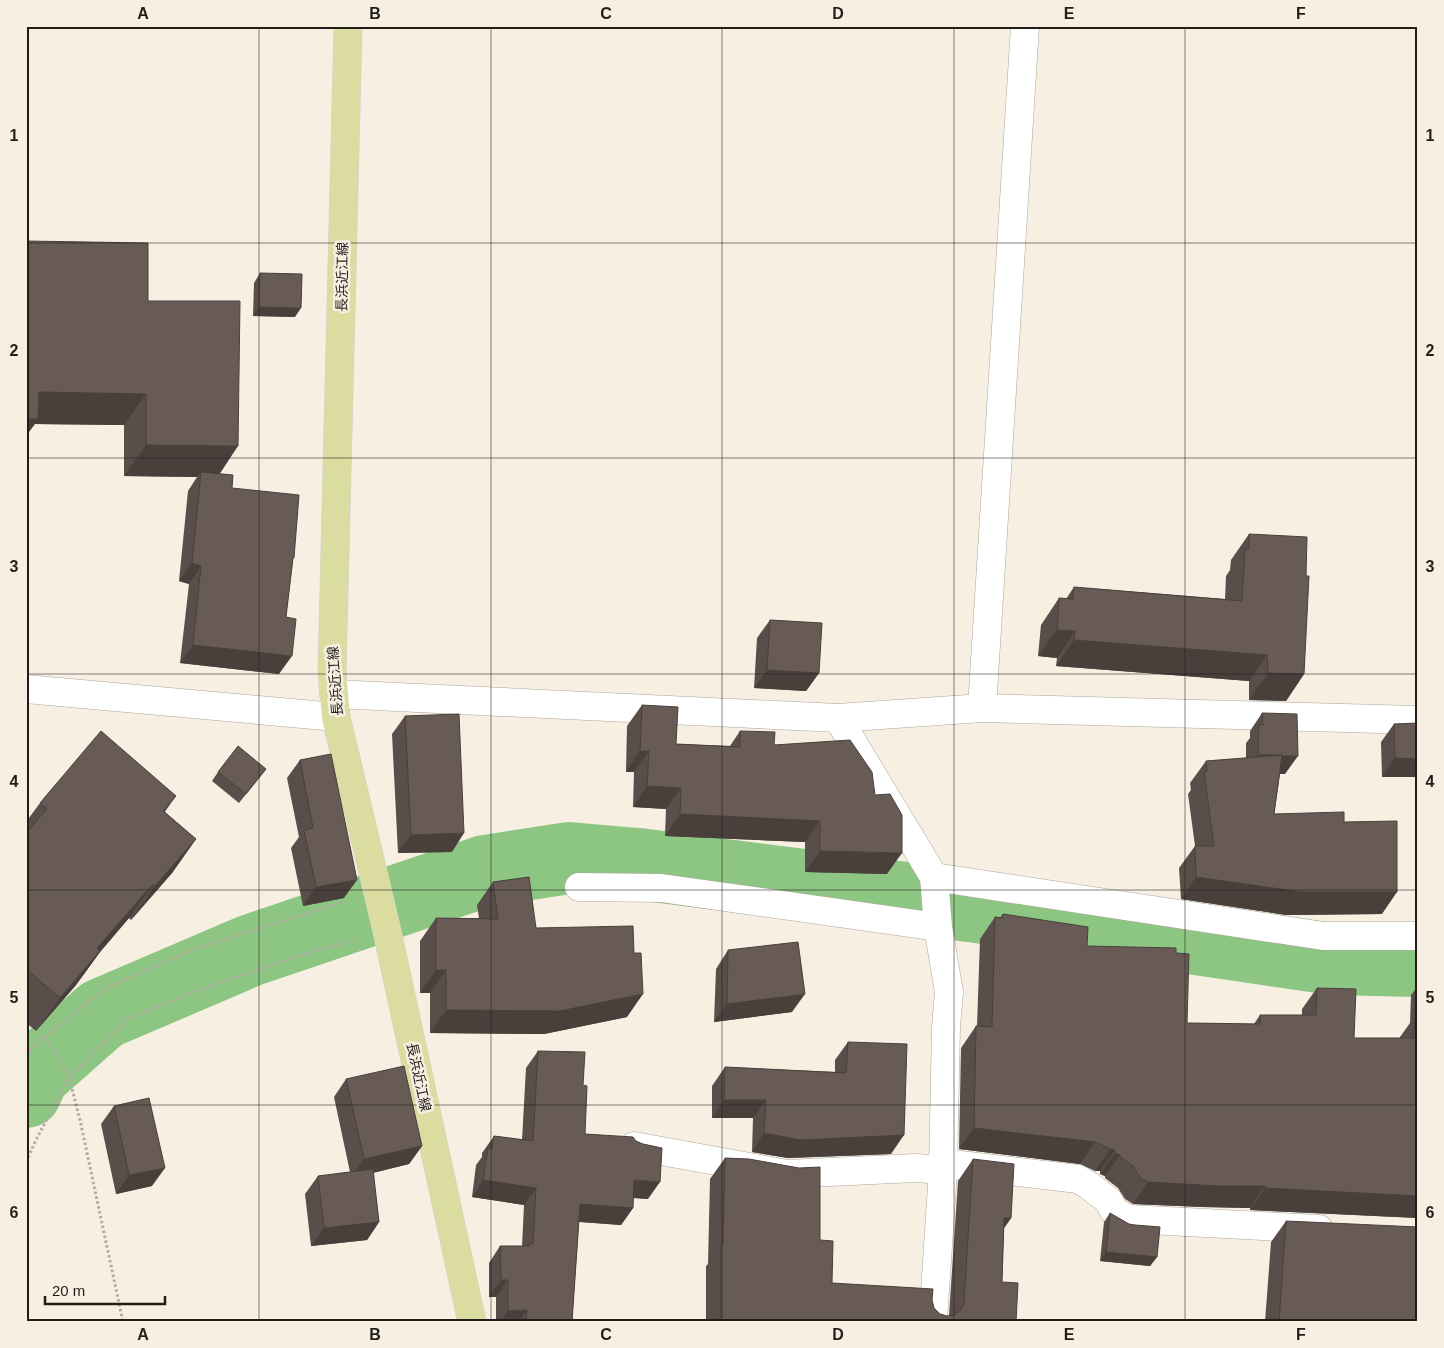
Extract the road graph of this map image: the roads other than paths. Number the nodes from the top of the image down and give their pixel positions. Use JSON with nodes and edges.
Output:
{"nodes":[{"id":1,"x":348,"y":26,"type":"edge"},
{"id":2,"x":1025,"y":26,"type":"edge"},
{"id":3,"x":26,"y":688,"type":"edge"},
{"id":4,"x":335,"y":705,"type":"junction"},
{"id":5,"x":982,"y":708,"type":"junction"},
{"id":6,"x":838,"y":718,"type":"junction"},
{"id":7,"x":1418,"y":720,"type":"edge"},
{"id":8,"x":934,"y":883,"type":"junction"},
{"id":9,"x":579,"y":887,"type":"dead end"},
{"id":10,"x":938,"y":923,"type":"junction"},
{"id":11,"x":1418,"y":936,"type":"edge"},
{"id":12,"x":634,"y":1146,"type":"edge"},
{"id":13,"x":943,"y":1166,"type":"junction"},
{"id":14,"x":1348,"y":1230,"type":"edge"},
{"id":15,"x":472,"y":1322,"type":"edge"},
{"id":16,"x":933,"y":1322,"type":"edge"}],
"edges":[{"from":1,"to":4,"type":"main road","name":"長浜近江線"},
{"from":2,"to":5,"type":"street"},
{"from":3,"to":4,"type":"street"},
{"from":4,"to":6,"type":"street"},
{"from":4,"to":15,"type":"main road","name":"長浜近江線"},
{"from":5,"to":6,"type":"street"},
{"from":5,"to":7,"type":"street"},
{"from":6,"to":8,"type":"street"},
{"from":8,"to":10,"type":"street"},
{"from":8,"to":11,"type":"street"},
{"from":9,"to":10,"type":"street"},
{"from":10,"to":13,"type":"street"},
{"from":12,"to":13,"type":"street"},
{"from":13,"to":14,"type":"street"},
{"from":13,"to":16,"type":"street"}]}
